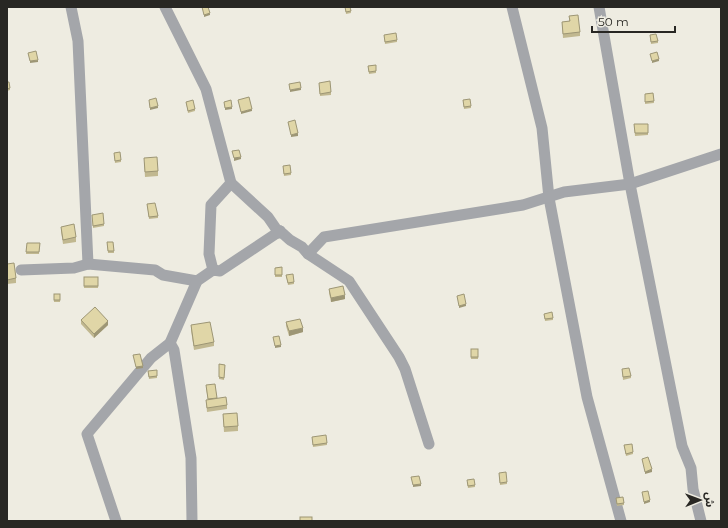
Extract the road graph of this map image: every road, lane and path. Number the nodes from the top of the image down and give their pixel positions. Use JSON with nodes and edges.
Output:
{"nodes":[{"id":1,"x":71,"y":7,"type":"edge"},
{"id":2,"x":165,"y":7,"type":"edge"},
{"id":3,"x":512,"y":7,"type":"edge"},
{"id":4,"x":599,"y":7,"type":"edge"},
{"id":5,"x":721,"y":154,"type":"edge"},
{"id":6,"x":232,"y":183,"type":"junction"},
{"id":7,"x":630,"y":184,"type":"junction"},
{"id":8,"x":549,"y":198,"type":"junction"},
{"id":9,"x":279,"y":232,"type":"junction"},
{"id":10,"x":308,"y":254,"type":"junction"},
{"id":11,"x":88,"y":264,"type":"junction"},
{"id":12,"x":21,"y":270,"type":"dead end"},
{"id":13,"x":213,"y":270,"type":"junction"},
{"id":14,"x":197,"y":281,"type":"junction"},
{"id":15,"x":170,"y":343,"type":"junction"},
{"id":16,"x":429,"y":444,"type":"dead end"},
{"id":17,"x":116,"y":521,"type":"edge"},
{"id":18,"x":192,"y":521,"type":"edge"},
{"id":19,"x":621,"y":521,"type":"edge"},
{"id":20,"x":701,"y":521,"type":"edge"}],
"edges":[{"from":1,"to":11,"type":"street"},
{"from":2,"to":6,"type":"street"},
{"from":3,"to":8,"type":"street"},
{"from":4,"to":7,"type":"street"},
{"from":5,"to":7,"type":"street"},
{"from":6,"to":9,"type":"street"},
{"from":6,"to":13,"type":"street"},
{"from":7,"to":8,"type":"street"},
{"from":7,"to":20,"type":"street"},
{"from":8,"to":10,"type":"street"},
{"from":8,"to":19,"type":"street"},
{"from":9,"to":10,"type":"street"},
{"from":9,"to":13,"type":"street"},
{"from":10,"to":16,"type":"street"},
{"from":11,"to":12,"type":"street"},
{"from":11,"to":14,"type":"street"},
{"from":13,"to":14,"type":"street"},
{"from":14,"to":15,"type":"street"},
{"from":15,"to":17,"type":"street"},
{"from":15,"to":18,"type":"street"}]}
